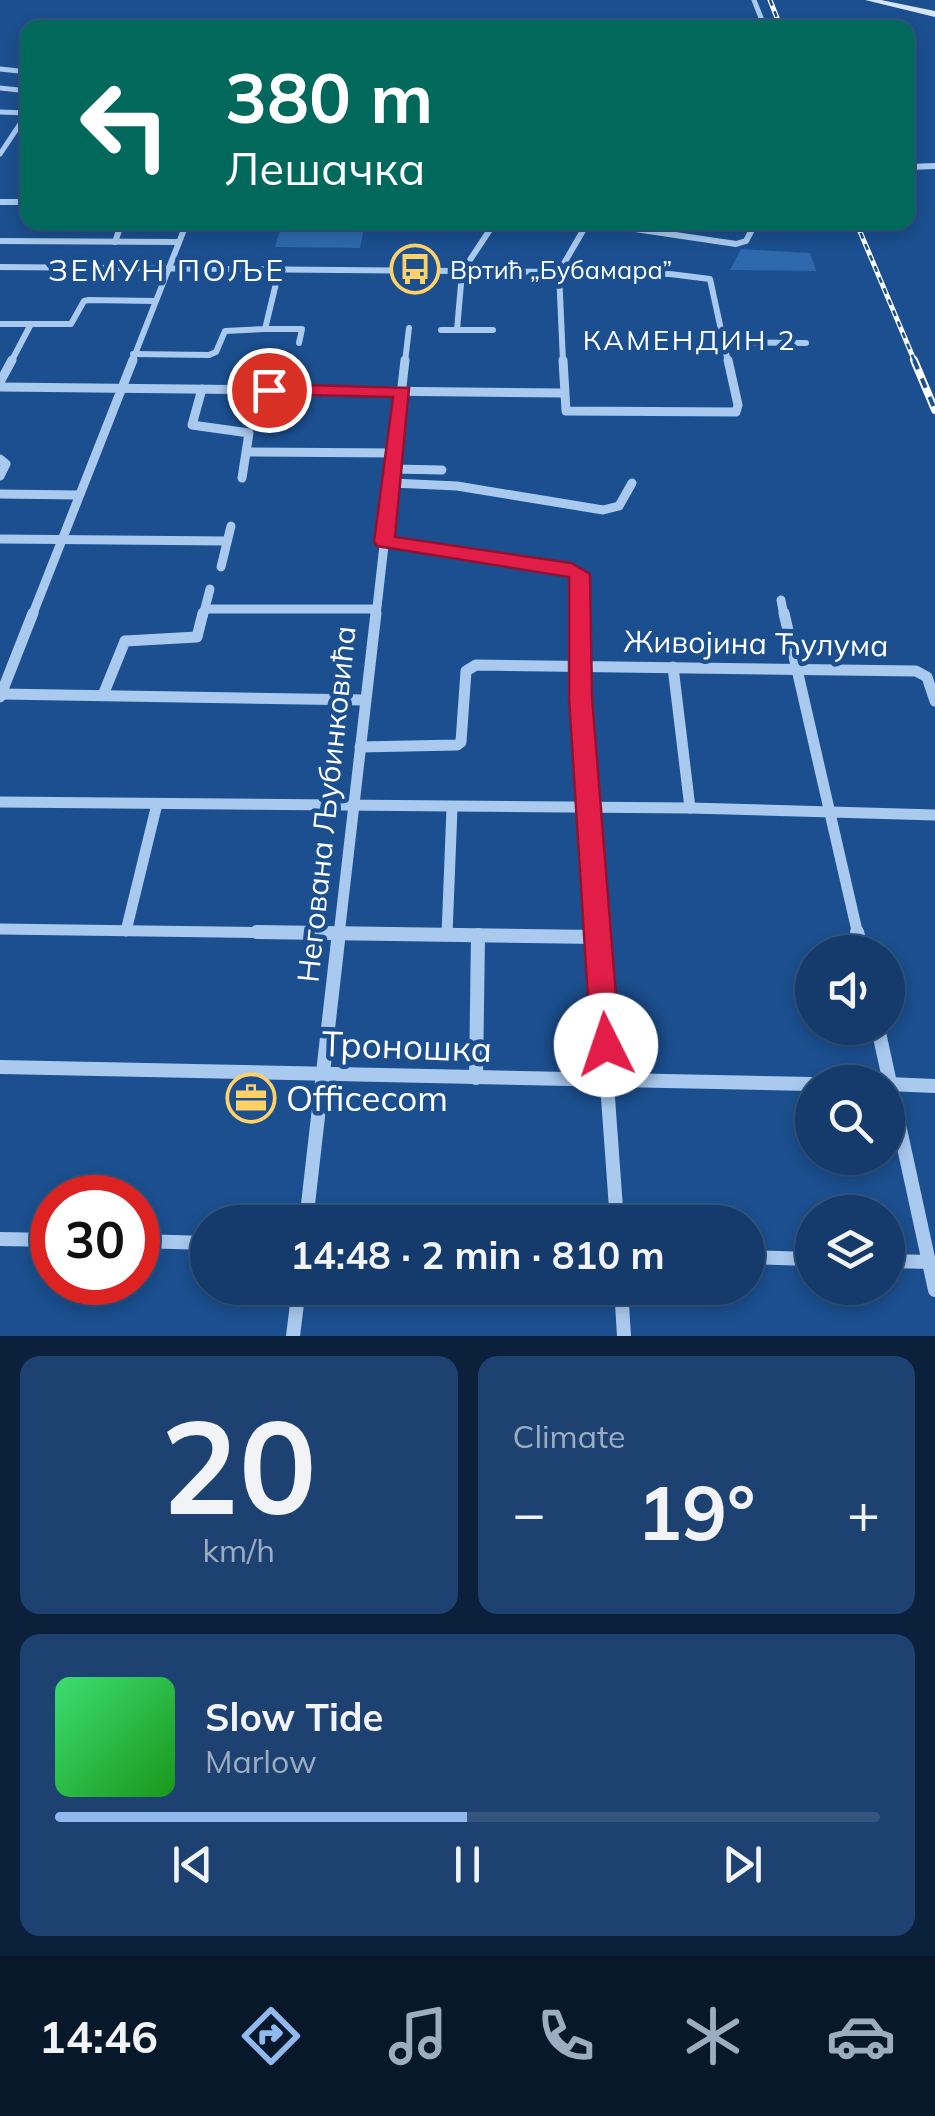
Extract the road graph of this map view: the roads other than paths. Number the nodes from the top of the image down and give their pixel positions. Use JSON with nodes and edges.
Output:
{"nodes":[{"id":1,"x":869,"y":0,"type":"edge"},
{"id":2,"x":935,"y":14,"type":"edge"},
{"id":3,"x":20,"y":124,"type":"edge"},
{"id":4,"x":17,"y":128,"type":"joint"},
{"id":5,"x":0,"y":154,"type":"edge"},
{"id":6,"x":119,"y":230,"type":"edge"},
{"id":7,"x":183,"y":230,"type":"edge"},
{"id":8,"x":490,"y":230,"type":"edge"},
{"id":9,"x":584,"y":230,"type":"edge"},
{"id":10,"x":644,"y":230,"type":"edge"},
{"id":11,"x":751,"y":230,"type":"edge"},
{"id":12,"x":0,"y":241,"type":"edge"},
{"id":13,"x":114,"y":242,"type":"junction"},
{"id":14,"x":178,"y":242,"type":"junction"},
{"id":15,"x":0,"y":267,"type":"edge"},
{"id":16,"x":167,"y":269,"type":"junction"},
{"id":17,"x":278,"y":271,"type":"junction"},
{"id":18,"x":462,"y":272,"type":"junction"},
{"id":19,"x":559,"y":274,"type":"junction"},
{"id":20,"x":155,"y":301,"type":"junction"},
{"id":21,"x":0,"y":324,"type":"edge"},
{"id":22,"x":32,"y":324,"type":"junction"},
{"id":23,"x":409,"y":328,"type":"dead end"},
{"id":24,"x":264,"y":329,"type":"junction"},
{"id":25,"x":441,"y":330,"type":"dead end"},
{"id":26,"x":457,"y":330,"type":"junction"},
{"id":27,"x":493,"y":330,"type":"dead end"},
{"id":28,"x":724,"y":342,"type":"junction"},
{"id":29,"x":300,"y":343,"type":"dead end"},
{"id":30,"x":806,"y":343,"type":"dead end"},
{"id":31,"x":133,"y":354,"type":"junction"},
{"id":32,"x":0,"y":384,"type":"edge"},
{"id":33,"x":121,"y":388,"type":"junction"},
{"id":34,"x":202,"y":388,"type":"junction"},
{"id":35,"x":403,"y":392,"type":"junction"},
{"id":36,"x":563,"y":392,"type":"junction"},
{"id":37,"x":248,"y":452,"type":"junction"},
{"id":38,"x":395,"y":454,"type":"junction"},
{"id":39,"x":0,"y":459,"type":"edge"},
{"id":40,"x":442,"y":470,"type":"dead end"},
{"id":41,"x":0,"y":476,"type":"edge"},
{"id":42,"x":393,"y":476,"type":"junction"},
{"id":43,"x":242,"y":478,"type":"dead end"},
{"id":44,"x":632,"y":483,"type":"dead end"},
{"id":45,"x":0,"y":494,"type":"edge"},
{"id":46,"x":78,"y":495,"type":"junction"},
{"id":47,"x":231,"y":526,"type":"dead end"},
{"id":48,"x":0,"y":539,"type":"edge"},
{"id":49,"x":60,"y":540,"type":"junction"},
{"id":50,"x":227,"y":542,"type":"junction"},
{"id":51,"x":384,"y":542,"type":"junction"},
{"id":52,"x":221,"y":567,"type":"dead end"},
{"id":53,"x":210,"y":589,"type":"dead end"},
{"id":54,"x":782,"y":600,"type":"dead end"},
{"id":55,"x":206,"y":609,"type":"junction"},
{"id":56,"x":376,"y":609,"type":"junction"},
{"id":57,"x":579,"y":666,"type":"junction"},
{"id":58,"x":674,"y":667,"type":"junction"},
{"id":59,"x":794,"y":668,"type":"junction"},
{"id":60,"x":1,"y":696,"type":"edge"},
{"id":61,"x":103,"y":696,"type":"junction"},
{"id":62,"x":365,"y":700,"type":"junction"},
{"id":63,"x":935,"y":701,"type":"edge"},
{"id":64,"x":360,"y":748,"type":"junction"},
{"id":65,"x":0,"y":802,"type":"edge"},
{"id":66,"x":157,"y":804,"type":"junction"},
{"id":67,"x":354,"y":807,"type":"junction"},
{"id":68,"x":452,"y":808,"type":"junction"},
{"id":69,"x":586,"y":808,"type":"junction"},
{"id":70,"x":690,"y":808,"type":"junction"},
{"id":71,"x":830,"y":813,"type":"junction"},
{"id":72,"x":935,"y":815,"type":"edge"},
{"id":73,"x":0,"y":929,"type":"edge"},
{"id":74,"x":126,"y":932,"type":"junction"},
{"id":75,"x":340,"y":934,"type":"junction"},
{"id":76,"x":447,"y":935,"type":"junction"},
{"id":77,"x":478,"y":935,"type":"junction"},
{"id":78,"x":858,"y":935,"type":"edge"},
{"id":79,"x":598,"y":937,"type":"junction"},
{"id":80,"x":0,"y":1067,"type":"edge"},
{"id":81,"x":323,"y":1073,"type":"junction"},
{"id":82,"x":476,"y":1078,"type":"junction"},
{"id":83,"x":608,"y":1081,"type":"junction"},
{"id":84,"x":795,"y":1084,"type":"edge"},
{"id":85,"x":905,"y":1085,"type":"edge"},
{"id":86,"x":935,"y":1086,"type":"edge"},
{"id":87,"x":905,"y":1150,"type":"edge"},
{"id":88,"x":308,"y":1205,"type":"edge"},
{"id":89,"x":616,"y":1205,"type":"edge"},
{"id":90,"x":0,"y":1238,"type":"edge"},
{"id":91,"x":30,"y":1239,"type":"edge"},
{"id":92,"x":160,"y":1242,"type":"edge"},
{"id":93,"x":190,"y":1242,"type":"edge"},
{"id":94,"x":765,"y":1258,"type":"edge"},
{"id":95,"x":795,"y":1258,"type":"edge"},
{"id":96,"x":905,"y":1261,"type":"edge"},
{"id":97,"x":932,"y":1262,"type":"edge"},
{"id":98,"x":935,"y":1290,"type":"edge"},
{"id":99,"x":297,"y":1305,"type":"edge"},
{"id":100,"x":622,"y":1305,"type":"edge"},
{"id":101,"x":294,"y":1336,"type":"edge"},
{"id":102,"x":624,"y":1336,"type":"edge"}],
"edges":[{"from":1,"to":2,"type":"street"},
{"from":3,"to":4,"type":"street"},
{"from":4,"to":5,"type":"street"},
{"from":6,"to":13,"type":"street"},
{"from":7,"to":14,"type":"street"},
{"from":8,"to":18,"type":"street"},
{"from":9,"to":19,"type":"street"},
{"from":10,"to":11,"type":"street"},
{"from":12,"to":13,"type":"street"},
{"from":13,"to":14,"type":"street"},
{"from":14,"to":16,"type":"street"},
{"from":15,"to":16,"type":"street"},
{"from":16,"to":17,"type":"street"},
{"from":16,"to":20,"type":"street"},
{"from":17,"to":18,"type":"street"},
{"from":17,"to":24,"type":"street"},
{"from":18,"to":19,"type":"street"},
{"from":18,"to":26,"type":"street"},
{"from":19,"to":28,"type":"street"},
{"from":19,"to":36,"type":"street"},
{"from":20,"to":22,"type":"street"},
{"from":20,"to":31,"type":"street"},
{"from":21,"to":22,"type":"street"},
{"from":22,"to":32,"type":"street"},
{"from":23,"to":35,"type":"street","name":"Негована Љубинковића"},
{"from":24,"to":29,"type":"street"},
{"from":24,"to":31,"type":"street"},
{"from":25,"to":26,"type":"street"},
{"from":26,"to":27,"type":"street"},
{"from":28,"to":30,"type":"street"},
{"from":28,"to":36,"type":"street"},
{"from":31,"to":33,"type":"street"},
{"from":32,"to":33,"type":"street"},
{"from":33,"to":34,"type":"street"},
{"from":33,"to":46,"type":"street"},
{"from":34,"to":35,"type":"street"},
{"from":34,"to":37,"type":"street"},
{"from":35,"to":36,"type":"street"},
{"from":35,"to":38,"type":"street","name":"Негована Љубинковића"},
{"from":37,"to":38,"type":"street"},
{"from":37,"to":43,"type":"street"},
{"from":38,"to":42,"type":"street","name":"Негована Љубинковића"},
{"from":39,"to":41,"type":"street"},
{"from":40,"to":42,"type":"street"},
{"from":42,"to":44,"type":"street"},
{"from":42,"to":51,"type":"street","name":"Негована Љубинковића"},
{"from":45,"to":46,"type":"street"},
{"from":46,"to":49,"type":"street"},
{"from":47,"to":50,"type":"street"},
{"from":48,"to":49,"type":"street"},
{"from":49,"to":50,"type":"street"},
{"from":49,"to":60,"type":"street"},
{"from":50,"to":52,"type":"street"},
{"from":51,"to":56,"type":"street","name":"Негована Љубинковића"},
{"from":51,"to":57,"type":"street"},
{"from":53,"to":55,"type":"street"},
{"from":54,"to":59,"type":"street"},
{"from":55,"to":56,"type":"street"},
{"from":55,"to":61,"type":"street"},
{"from":56,"to":62,"type":"street","name":"Негована Љубинковића"},
{"from":57,"to":58,"type":"street","name":"Живојина Ћулума"},
{"from":57,"to":64,"type":"street","name":"Живојина Ћулума"},
{"from":57,"to":69,"type":"street"},
{"from":58,"to":59,"type":"street","name":"Живојина Ћулума"},
{"from":58,"to":70,"type":"street"},
{"from":59,"to":63,"type":"street","name":"Живојина Ћулума"},
{"from":59,"to":71,"type":"street"},
{"from":60,"to":61,"type":"street"},
{"from":61,"to":62,"type":"street"},
{"from":62,"to":64,"type":"street","name":"Негована Љубинковића"},
{"from":64,"to":67,"type":"street","name":"Негована Љубинковића"},
{"from":65,"to":66,"type":"street"},
{"from":66,"to":67,"type":"street"},
{"from":66,"to":74,"type":"street"},
{"from":67,"to":68,"type":"street"},
{"from":67,"to":75,"type":"street","name":"Негована Љубинковића"},
{"from":68,"to":69,"type":"street"},
{"from":68,"to":76,"type":"street"},
{"from":69,"to":70,"type":"street"},
{"from":69,"to":79,"type":"street"},
{"from":70,"to":71,"type":"street"},
{"from":71,"to":72,"type":"street"},
{"from":71,"to":78,"type":"street"},
{"from":73,"to":74,"type":"street"},
{"from":74,"to":75,"type":"street"},
{"from":75,"to":76,"type":"street"},
{"from":75,"to":81,"type":"street","name":"Негована Љубинковића"},
{"from":76,"to":77,"type":"street"},
{"from":77,"to":79,"type":"street"},
{"from":77,"to":82,"type":"street"},
{"from":79,"to":83,"type":"street"},
{"from":80,"to":81,"type":"street","name":"Троношка"},
{"from":81,"to":82,"type":"street","name":"Троношка"},
{"from":81,"to":88,"type":"street","name":"Негована Љубинковића"},
{"from":82,"to":83,"type":"street","name":"Троношка"},
{"from":83,"to":84,"type":"street","name":"Троношка"},
{"from":83,"to":89,"type":"street"},
{"from":85,"to":86,"type":"street"},
{"from":87,"to":97,"type":"street"},
{"from":90,"to":91,"type":"street"},
{"from":92,"to":93,"type":"street"},
{"from":94,"to":95,"type":"street"},
{"from":96,"to":97,"type":"street"},
{"from":97,"to":98,"type":"street"},
{"from":99,"to":101,"type":"street"},
{"from":100,"to":102,"type":"street"}]}
